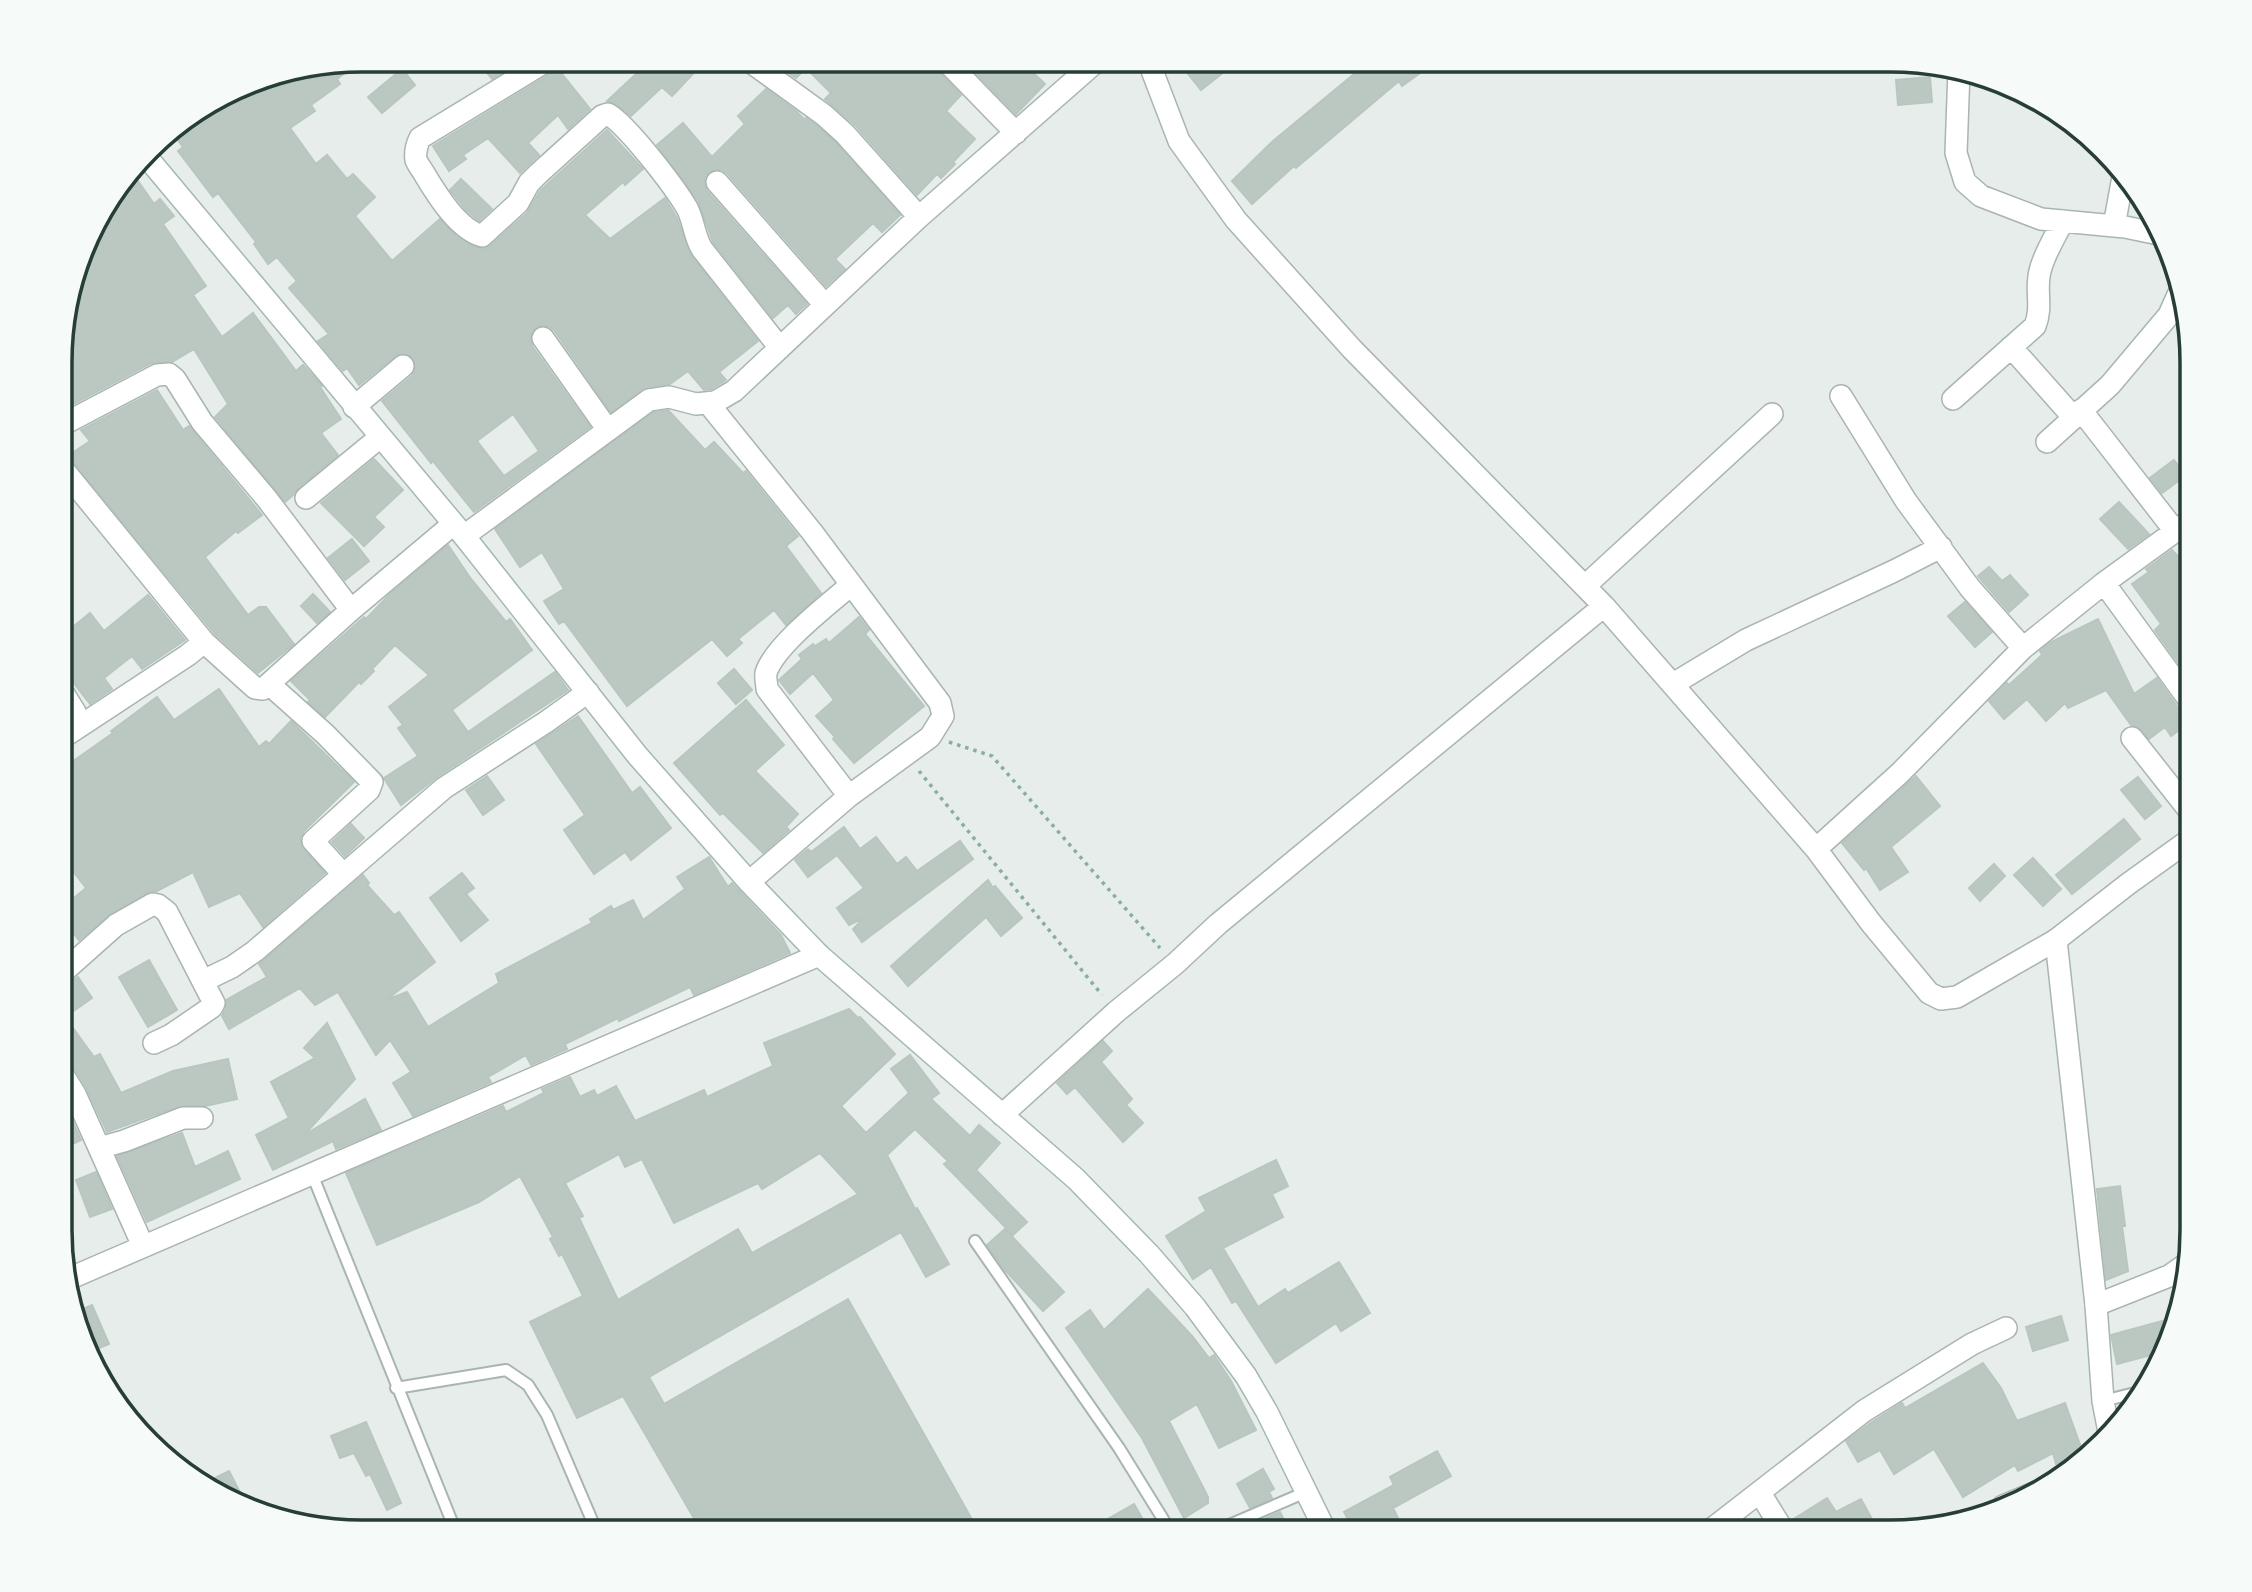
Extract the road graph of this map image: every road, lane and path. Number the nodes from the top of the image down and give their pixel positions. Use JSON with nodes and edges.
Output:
{"nodes":[{"id":1,"x":528,"y":72,"type":"edge"},
{"id":2,"x":765,"y":72,"type":"edge"},
{"id":3,"x":957,"y":72,"type":"edge"},
{"id":4,"x":1085,"y":72,"type":"edge"},
{"id":5,"x":1153,"y":72,"type":"edge"},
{"id":6,"x":1959,"y":80,"type":"edge"},
{"id":7,"x":1016,"y":133,"type":"junction"},
{"id":8,"x":151,"y":163,"type":"edge"},
{"id":9,"x":717,"y":181,"type":"dead end"},
{"id":10,"x":2121,"y":187,"type":"edge"},
{"id":11,"x":919,"y":217,"type":"junction"},
{"id":12,"x":2063,"y":221,"type":"junction"},
{"id":13,"x":2114,"y":226,"type":"junction"},
{"id":14,"x":2150,"y":232,"type":"edge"},
{"id":15,"x":2174,"y":303,"type":"edge"},
{"id":16,"x":825,"y":305,"type":"junction"},
{"id":17,"x":542,"y":338,"type":"dead end"},
{"id":18,"x":780,"y":348,"type":"junction"},
{"id":19,"x":2011,"y":348,"type":"junction"},
{"id":20,"x":403,"y":366,"type":"dead end"},
{"id":21,"x":1841,"y":396,"type":"dead end"},
{"id":22,"x":1953,"y":399,"type":"dead end"},
{"id":23,"x":708,"y":403,"type":"junction"},
{"id":24,"x":354,"y":407,"type":"junction"},
{"id":25,"x":1772,"y":414,"type":"dead end"},
{"id":26,"x":2078,"y":414,"type":"junction"},
{"id":27,"x":72,"y":420,"type":"edge"},
{"id":28,"x":608,"y":430,"type":"junction"},
{"id":29,"x":379,"y":438,"type":"junction"},
{"id":30,"x":2047,"y":442,"type":"dead end"},
{"id":31,"x":72,"y":480,"type":"edge"},
{"id":32,"x":306,"y":498,"type":"dead end"},
{"id":33,"x":2180,"y":522,"type":"edge"},
{"id":34,"x":2180,"y":527,"type":"edge"},
{"id":35,"x":458,"y":530,"type":"junction"},
{"id":36,"x":1941,"y":547,"type":"junction"},
{"id":37,"x":2104,"y":583,"type":"junction"},
{"id":38,"x":851,"y":585,"type":"junction"},
{"id":39,"x":1585,"y":586,"type":"junction"},
{"id":40,"x":1604,"y":606,"type":"junction"},
{"id":41,"x":351,"y":610,"type":"junction"},
{"id":42,"x":204,"y":642,"type":"junction"},
{"id":43,"x":2023,"y":648,"type":"junction"},
{"id":44,"x":270,"y":684,"type":"junction"},
{"id":45,"x":1674,"y":684,"type":"junction"},
{"id":46,"x":2180,"y":688,"type":"edge"},
{"id":47,"x":588,"y":692,"type":"junction"},
{"id":48,"x":72,"y":707,"type":"edge"},
{"id":49,"x":80,"y":726,"type":"junction"},
{"id":50,"x":72,"y":731,"type":"edge"},
{"id":51,"x":930,"y":737,"type":"junction"},
{"id":52,"x":2132,"y":737,"type":"dead end"},
{"id":53,"x":907,"y":756,"type":"junction"},
{"id":54,"x":849,"y":796,"type":"junction"},
{"id":55,"x":2180,"y":799,"type":"edge"},
{"id":56,"x":2180,"y":847,"type":"edge"},
{"id":57,"x":1816,"y":849,"type":"junction"},
{"id":58,"x":343,"y":874,"type":"junction"},
{"id":59,"x":749,"y":882,"type":"junction"},
{"id":60,"x":2056,"y":940,"type":"junction"},
{"id":61,"x":819,"y":955,"type":"junction"},
{"id":62,"x":72,"y":964,"type":"edge"},
{"id":63,"x":1175,"y":964,"type":"junction"},
{"id":64,"x":203,"y":981,"type":"junction"},
{"id":65,"x":1116,"y":1012,"type":"junction"},
{"id":66,"x":154,"y":1043,"type":"dead end"},
{"id":67,"x":72,"y":1089,"type":"edge"},
{"id":68,"x":1002,"y":1115,"type":"junction"},
{"id":69,"x":202,"y":1118,"type":"dead end"},
{"id":70,"x":99,"y":1148,"type":"junction"},
{"id":71,"x":312,"y":1174,"type":"junction"},
{"id":72,"x":975,"y":1241,"type":"dead end"},
{"id":73,"x":144,"y":1246,"type":"junction"},
{"id":74,"x":2178,"y":1270,"type":"edge"},
{"id":75,"x":75,"y":1276,"type":"edge"},
{"id":76,"x":2096,"y":1305,"type":"junction"},
{"id":77,"x":2007,"y":1328,"type":"dead end"},
{"id":78,"x":396,"y":1388,"type":"junction"},
{"id":79,"x":2129,"y":1395,"type":"edge"},
{"id":80,"x":2103,"y":1401,"type":"junction"},
{"id":81,"x":2107,"y":1423,"type":"edge"},
{"id":82,"x":1306,"y":1492,"type":"junction"},
{"id":83,"x":1760,"y":1493,"type":"junction"},
{"id":84,"x":451,"y":1520,"type":"edge"},
{"id":85,"x":592,"y":1520,"type":"edge"},
{"id":86,"x":1164,"y":1520,"type":"edge"},
{"id":87,"x":1241,"y":1520,"type":"edge"},
{"id":88,"x":1320,"y":1520,"type":"edge"},
{"id":89,"x":1724,"y":1520,"type":"edge"},
{"id":90,"x":1777,"y":1520,"type":"edge"}],
"edges":[{"from":1,"to":18,"type":"street"},
{"from":2,"to":11,"type":"street"},
{"from":3,"to":7,"type":"street"},
{"from":4,"to":7,"type":"street"},
{"from":5,"to":39,"type":"street"},
{"from":6,"to":12,"type":"street"},
{"from":7,"to":11,"type":"street"},
{"from":8,"to":24,"type":"street"},
{"from":9,"to":16,"type":"street"},
{"from":10,"to":13,"type":"street"},
{"from":11,"to":16,"type":"street"},
{"from":12,"to":13,"type":"street"},
{"from":12,"to":19,"type":"street"},
{"from":13,"to":14,"type":"street"},
{"from":15,"to":26,"type":"street"},
{"from":16,"to":18,"type":"street"},
{"from":17,"to":28,"type":"street"},
{"from":18,"to":23,"type":"street"},
{"from":19,"to":22,"type":"street"},
{"from":19,"to":26,"type":"street"},
{"from":20,"to":24,"type":"street"},
{"from":21,"to":36,"type":"street"},
{"from":23,"to":28,"type":"street"},
{"from":23,"to":38,"type":"street"},
{"from":24,"to":29,"type":"street"},
{"from":25,"to":39,"type":"street"},
{"from":26,"to":30,"type":"street"},
{"from":26,"to":33,"type":"street"},
{"from":27,"to":41,"type":"street"},
{"from":28,"to":35,"type":"street"},
{"from":29,"to":32,"type":"street"},
{"from":29,"to":35,"type":"street"},
{"from":31,"to":42,"type":"street"},
{"from":34,"to":37,"type":"street"},
{"from":35,"to":41,"type":"street"},
{"from":35,"to":47,"type":"street"},
{"from":36,"to":43,"type":"street"},
{"from":36,"to":45,"type":"street"},
{"from":37,"to":43,"type":"street"},
{"from":37,"to":46,"type":"street"},
{"from":38,"to":51,"type":"street"},
{"from":38,"to":54,"type":"street"},
{"from":39,"to":40,"type":"street"},
{"from":40,"to":45,"type":"street"},
{"from":40,"to":63,"type":"street"},
{"from":41,"to":44,"type":"street"},
{"from":42,"to":44,"type":"street"},
{"from":42,"to":49,"type":"street"},
{"from":43,"to":57,"type":"street"},
{"from":44,"to":58,"type":"street"},
{"from":45,"to":57,"type":"street"},
{"from":47,"to":58,"type":"street"},
{"from":47,"to":59,"type":"street"},
{"from":48,"to":49,"type":"street"},
{"from":49,"to":50,"type":"street"},
{"from":51,"to":53,"type":"street"},
{"from":51,"to":63,"type":"path"},
{"from":52,"to":55,"type":"street"},
{"from":53,"to":54,"type":"street"},
{"from":53,"to":65,"type":"path"},
{"from":54,"to":59,"type":"street"},
{"from":56,"to":60,"type":"street"},
{"from":57,"to":60,"type":"street"},
{"from":58,"to":64,"type":"street"},
{"from":59,"to":61,"type":"street"},
{"from":60,"to":76,"type":"street"},
{"from":61,"to":68,"type":"street"},
{"from":61,"to":71,"type":"street"},
{"from":62,"to":64,"type":"street"},
{"from":63,"to":65,"type":"street"},
{"from":64,"to":66,"type":"street"},
{"from":65,"to":68,"type":"street"},
{"from":67,"to":70,"type":"street"},
{"from":68,"to":82,"type":"street"},
{"from":69,"to":70,"type":"street"},
{"from":70,"to":73,"type":"street"},
{"from":71,"to":73,"type":"street"},
{"from":71,"to":78,"type":"lane"},
{"from":72,"to":86,"type":"lane"},
{"from":73,"to":75,"type":"street"},
{"from":74,"to":76,"type":"street"},
{"from":76,"to":80,"type":"street"},
{"from":77,"to":83,"type":"street"},
{"from":78,"to":84,"type":"lane"},
{"from":78,"to":85,"type":"lane"},
{"from":79,"to":80,"type":"lane"},
{"from":80,"to":81,"type":"street"},
{"from":82,"to":87,"type":"lane"},
{"from":82,"to":88,"type":"street"},
{"from":83,"to":89,"type":"street"},
{"from":83,"to":90,"type":"street"}]}
